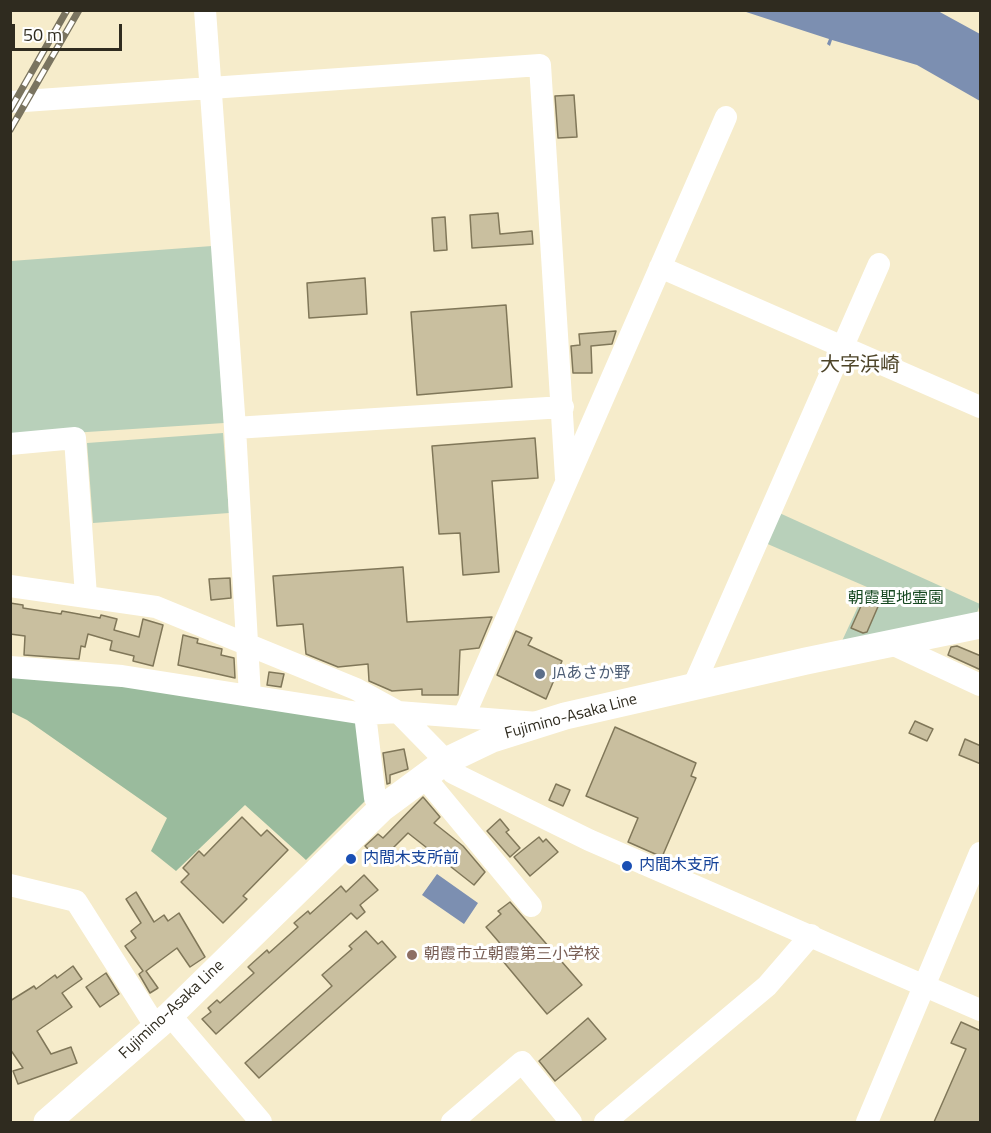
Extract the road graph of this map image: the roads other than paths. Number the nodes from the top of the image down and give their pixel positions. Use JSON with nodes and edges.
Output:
{"nodes":[{"id":1,"x":205,"y":10,"type":"edge"},
{"id":2,"x":210,"y":88,"type":"junction"},
{"id":3,"x":10,"y":102,"type":"edge"},
{"id":4,"x":726,"y":117,"type":"dead end"},
{"id":5,"x":879,"y":264,"type":"dead end"},
{"id":6,"x":660,"y":267,"type":"junction"},
{"id":7,"x":843,"y":347,"type":"junction"},
{"id":8,"x":563,"y":407,"type":"junction"},
{"id":9,"x":981,"y":407,"type":"edge"},
{"id":10,"x":235,"y":428,"type":"junction"},
{"id":11,"x":10,"y":444,"type":"edge"},
{"id":12,"x":566,"y":478,"type":"junction"},
{"id":13,"x":10,"y":586,"type":"edge"},
{"id":14,"x":86,"y":596,"type":"junction"},
{"id":15,"x":980,"y":623,"type":"edge"},
{"id":16,"x":892,"y":644,"type":"junction"},
{"id":17,"x":247,"y":645,"type":"junction"},
{"id":18,"x":10,"y":667,"type":"edge"},
{"id":19,"x":694,"y":685,"type":"junction"},
{"id":20,"x":981,"y":685,"type":"edge"},
{"id":21,"x":250,"y":696,"type":"junction"},
{"id":22,"x":398,"y":712,"type":"junction"},
{"id":23,"x":365,"y":714,"type":"junction"},
{"id":24,"x":464,"y":716,"type":"junction"},
{"id":25,"x":538,"y":723,"type":"junction"},
{"id":26,"x":436,"y":768,"type":"junction"},
{"id":27,"x":381,"y":809,"type":"junction"},
{"id":28,"x":981,"y":854,"type":"edge"},
{"id":29,"x":10,"y":885,"type":"edge"},
{"id":30,"x":531,"y":906,"type":"dead end"},
{"id":31,"x":812,"y":936,"type":"junction"},
{"id":32,"x":925,"y":984,"type":"junction"},
{"id":33,"x":981,"y":1010,"type":"edge"},
{"id":34,"x":163,"y":1021,"type":"junction"},
{"id":35,"x":47,"y":1122,"type":"edge"},
{"id":36,"x":261,"y":1122,"type":"edge"},
{"id":37,"x":452,"y":1122,"type":"edge"},
{"id":38,"x":571,"y":1122,"type":"edge"},
{"id":39,"x":605,"y":1122,"type":"edge"},
{"id":40,"x":867,"y":1122,"type":"edge"}],
"edges":[{"from":1,"to":2,"type":"street"},
{"from":2,"to":3,"type":"street"},
{"from":2,"to":8,"type":"street"},
{"from":2,"to":10,"type":"street"},
{"from":4,"to":6,"type":"street"},
{"from":5,"to":7,"type":"street"},
{"from":6,"to":7,"type":"street"},
{"from":6,"to":12,"type":"street"},
{"from":7,"to":9,"type":"street"},
{"from":7,"to":19,"type":"street"},
{"from":8,"to":10,"type":"street"},
{"from":8,"to":12,"type":"street"},
{"from":10,"to":17,"type":"street"},
{"from":11,"to":14,"type":"street"},
{"from":12,"to":24,"type":"street"},
{"from":13,"to":14,"type":"street"},
{"from":14,"to":17,"type":"street"},
{"from":15,"to":16,"type":"main road","name":"Fujimino-Asaka Line"},
{"from":16,"to":19,"type":"main road","name":"Fujimino-Asaka Line"},
{"from":16,"to":20,"type":"street"},
{"from":17,"to":21,"type":"street"},
{"from":17,"to":22,"type":"street"},
{"from":18,"to":21,"type":"street"},
{"from":19,"to":25,"type":"main road","name":"Fujimino-Asaka Line"},
{"from":21,"to":23,"type":"street"},
{"from":22,"to":23,"type":"street"},
{"from":22,"to":24,"type":"street"},
{"from":22,"to":26,"type":"street"},
{"from":23,"to":27,"type":"street"},
{"from":24,"to":25,"type":"street"},
{"from":25,"to":26,"type":"main road","name":"Fujimino-Asaka Line"},
{"from":26,"to":27,"type":"main road","name":"Fujimino-Asaka Line"},
{"from":26,"to":30,"type":"street"},
{"from":26,"to":31,"type":"street"},
{"from":27,"to":34,"type":"main road","name":"Fujimino-Asaka Line"},
{"from":28,"to":32,"type":"street"},
{"from":29,"to":34,"type":"street"},
{"from":31,"to":32,"type":"street"},
{"from":31,"to":39,"type":"street"},
{"from":32,"to":33,"type":"street"},
{"from":32,"to":40,"type":"street"},
{"from":34,"to":35,"type":"main road","name":"Fujimino-Asaka Line"},
{"from":34,"to":36,"type":"street"},
{"from":37,"to":38,"type":"street"}]}
